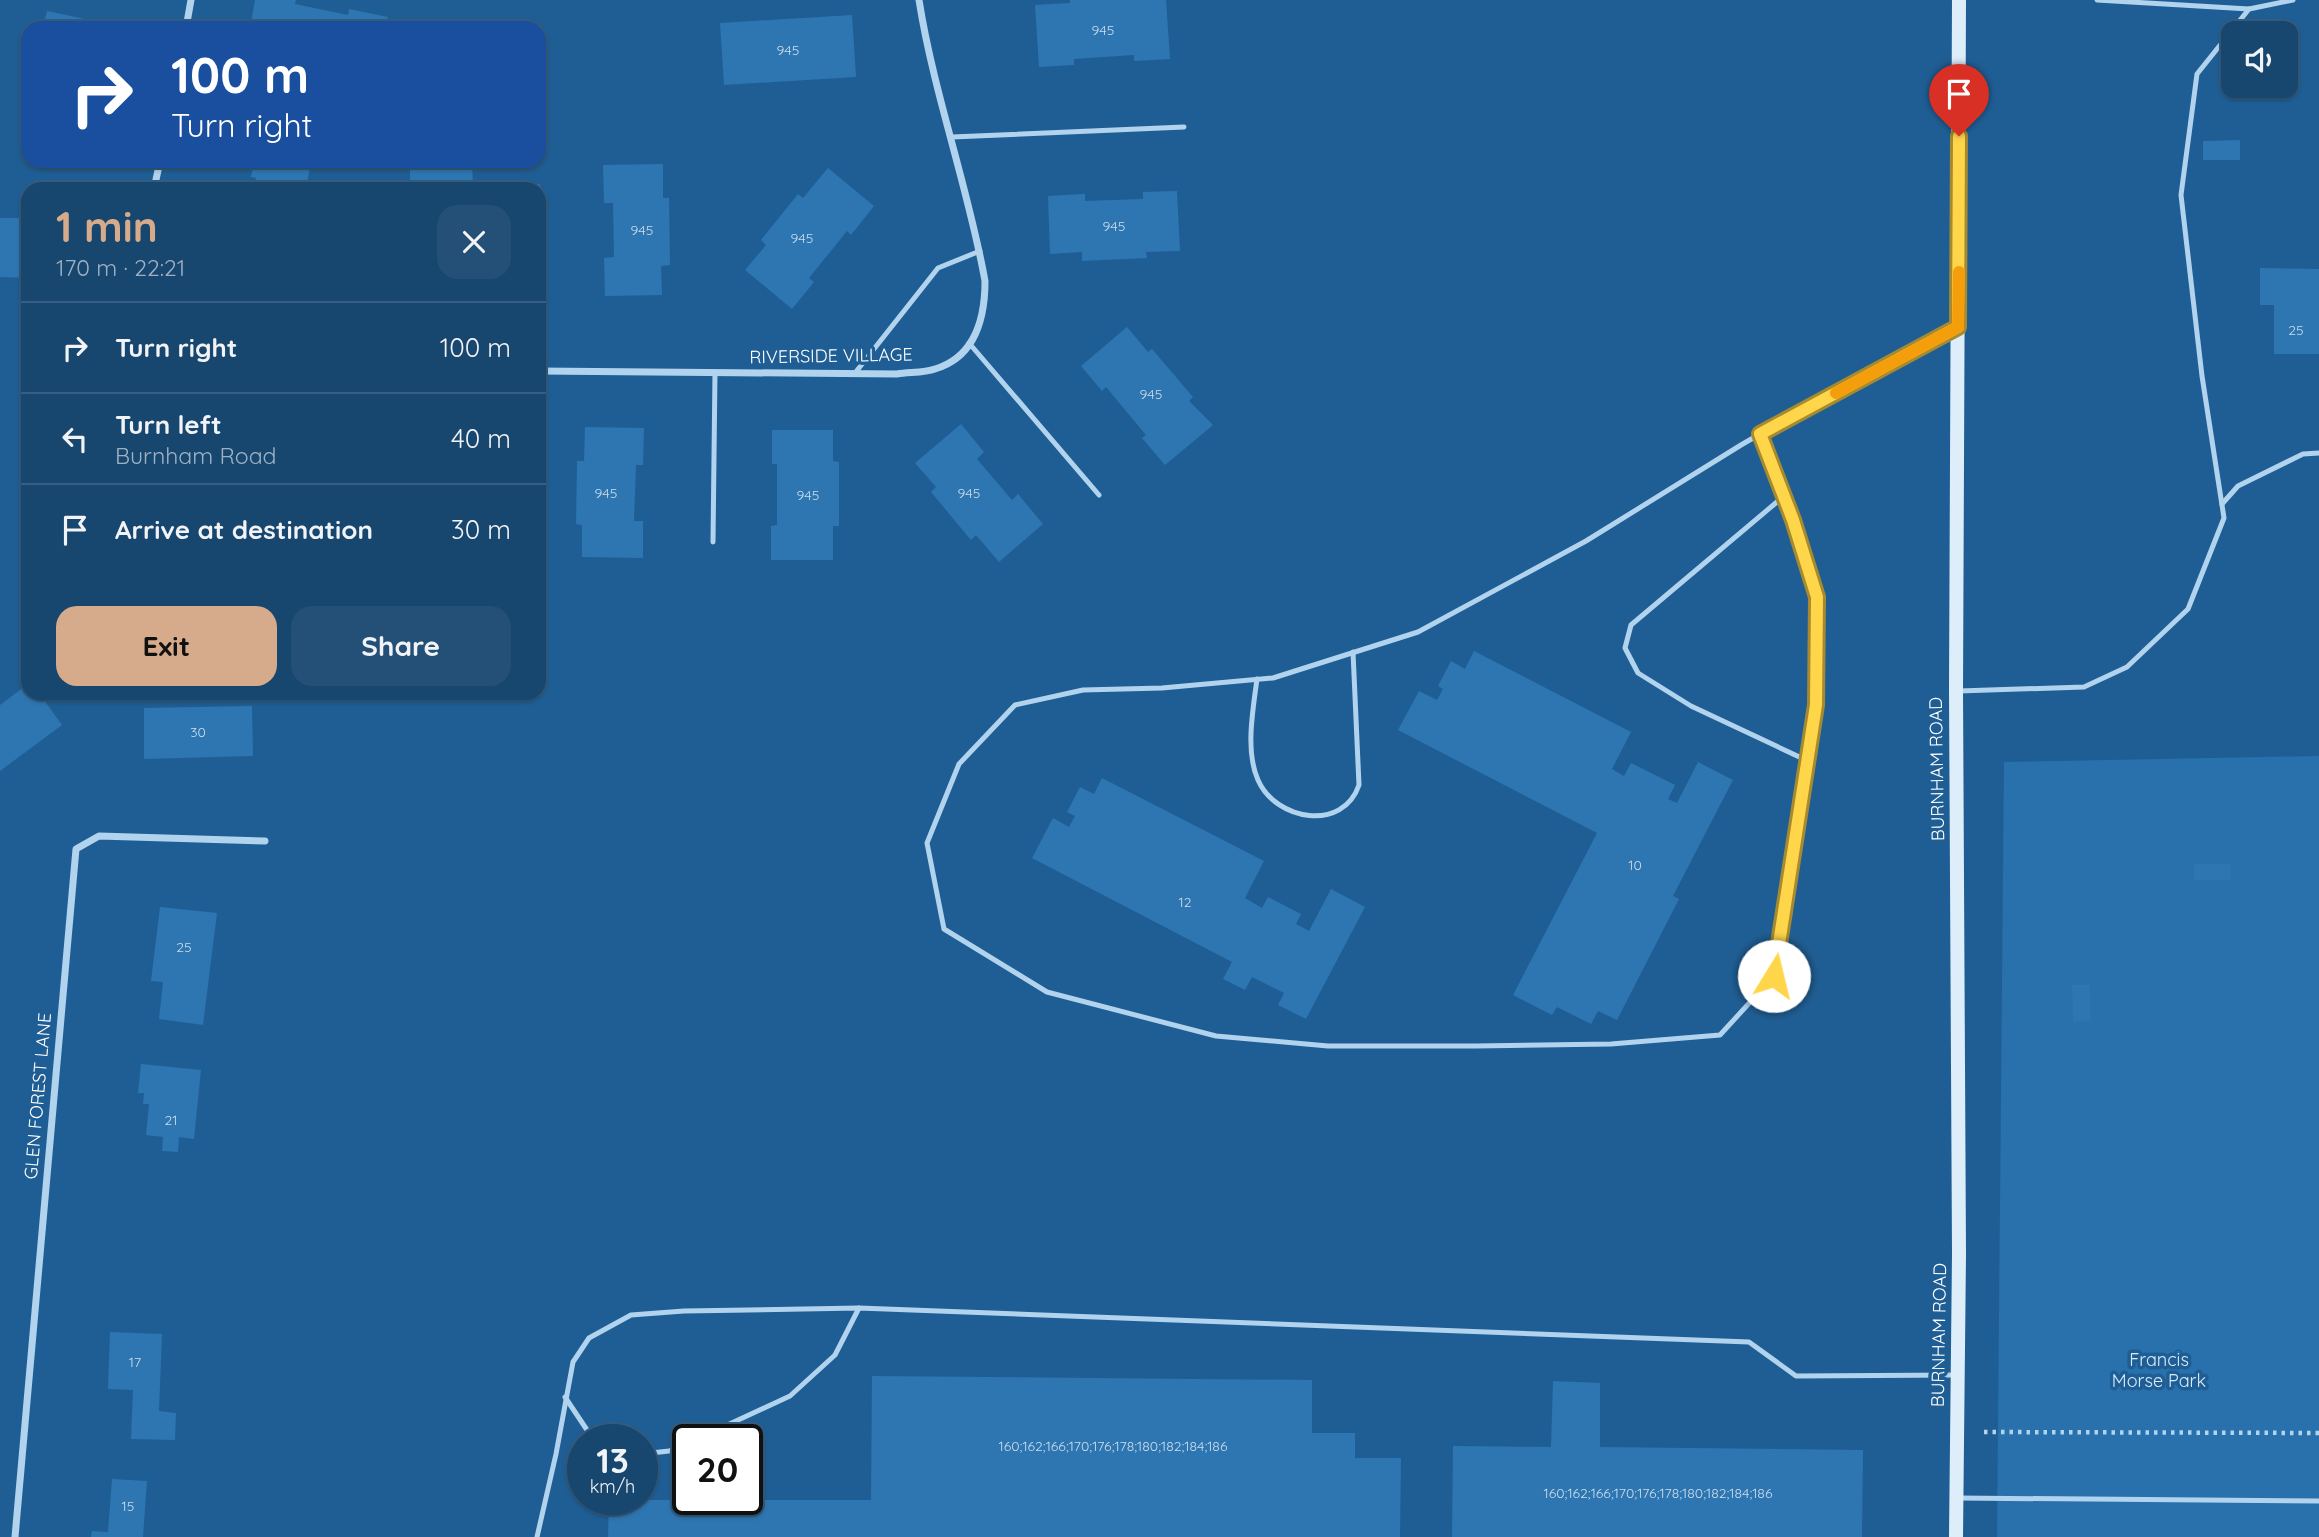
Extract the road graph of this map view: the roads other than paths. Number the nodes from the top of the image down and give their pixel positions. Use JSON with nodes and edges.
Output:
{"nodes":[{"id":1,"x":191,"y":0,"type":"edge"},
{"id":2,"x":919,"y":0,"type":"edge"},
{"id":3,"x":1959,"y":0,"type":"edge"},
{"id":4,"x":2097,"y":0,"type":"edge"},
{"id":5,"x":2293,"y":0,"type":"edge"},
{"id":6,"x":2249,"y":9,"type":"junction"},
{"id":7,"x":187,"y":21,"type":"edge"},
{"id":8,"x":1184,"y":127,"type":"dead end"},
{"id":9,"x":952,"y":137,"type":"junction"},
{"id":10,"x":980,"y":251,"type":"junction"},
{"id":11,"x":1958,"y":327,"type":"junction"},
{"id":12,"x":969,"y":343,"type":"junction"},
{"id":13,"x":546,"y":371,"type":"edge"},
{"id":14,"x":715,"y":372,"type":"junction"},
{"id":15,"x":855,"y":373,"type":"junction"},
{"id":16,"x":1760,"y":434,"type":"junction"},
{"id":17,"x":2319,"y":453,"type":"edge"},
{"id":18,"x":1099,"y":495,"type":"dead end"},
{"id":19,"x":1784,"y":496,"type":"junction"},
{"id":20,"x":2222,"y":504,"type":"junction"},
{"id":21,"x":713,"y":542,"type":"dead end"},
{"id":22,"x":1353,"y":652,"type":"junction"},
{"id":23,"x":1257,"y":679,"type":"junction"},
{"id":24,"x":1956,"y":691,"type":"junction"},
{"id":25,"x":1808,"y":761,"type":"junction"},
{"id":26,"x":265,"y":841,"type":"dead end"},
{"id":27,"x":859,"y":1308,"type":"junction"},
{"id":28,"x":1957,"y":1374,"type":"junction"},
{"id":29,"x":565,"y":1397,"type":"junction"},
{"id":30,"x":583,"y":1424,"type":"edge"},
{"id":31,"x":730,"y":1424,"type":"edge"},
{"id":32,"x":1956,"y":1498,"type":"junction"},
{"id":33,"x":2319,"y":1502,"type":"edge"},
{"id":34,"x":15,"y":1537,"type":"edge"},
{"id":35,"x":537,"y":1537,"type":"edge"},
{"id":36,"x":1956,"y":1537,"type":"edge"}],
"edges":[{"from":1,"to":7,"type":"street"},
{"from":2,"to":9,"type":"street","name":"RIVERSIDE VILLAGE"},
{"from":3,"to":11,"type":"street","name":"BURNHAM ROAD"},
{"from":4,"to":6,"type":"lane"},
{"from":5,"to":6,"type":"lane"},
{"from":6,"to":20,"type":"lane"},
{"from":8,"to":9,"type":"lane"},
{"from":9,"to":10,"type":"street","name":"RIVERSIDE VILLAGE"},
{"from":10,"to":12,"type":"street","name":"RIVERSIDE VILLAGE"},
{"from":10,"to":15,"type":"lane"},
{"from":11,"to":16,"type":"lane"},
{"from":11,"to":24,"type":"street","name":"BURNHAM ROAD"},
{"from":12,"to":15,"type":"street","name":"RIVERSIDE VILLAGE"},
{"from":12,"to":18,"type":"lane"},
{"from":13,"to":14,"type":"street","name":"RIVERSIDE VILLAGE"},
{"from":14,"to":15,"type":"street","name":"RIVERSIDE VILLAGE"},
{"from":14,"to":21,"type":"lane"},
{"from":16,"to":19,"type":"lane"},
{"from":16,"to":22,"type":"lane"},
{"from":17,"to":20,"type":"lane"},
{"from":19,"to":25,"type":"lane"},
{"from":19,"to":25,"type":"lane"},
{"from":20,"to":24,"type":"lane"},
{"from":22,"to":23,"type":"lane"},
{"from":22,"to":23,"type":"lane"},
{"from":23,"to":25,"type":"lane"},
{"from":24,"to":28,"type":"street","name":"BURNHAM ROAD"},
{"from":26,"to":34,"type":"street","name":"GLEN FOREST LANE"},
{"from":27,"to":28,"type":"lane"},
{"from":27,"to":29,"type":"lane"},
{"from":27,"to":31,"type":"lane"},
{"from":28,"to":32,"type":"street","name":"BURNHAM ROAD"},
{"from":29,"to":30,"type":"lane"},
{"from":29,"to":35,"type":"lane"},
{"from":32,"to":33,"type":"lane"},
{"from":32,"to":36,"type":"street","name":"BURNHAM ROAD"}]}
